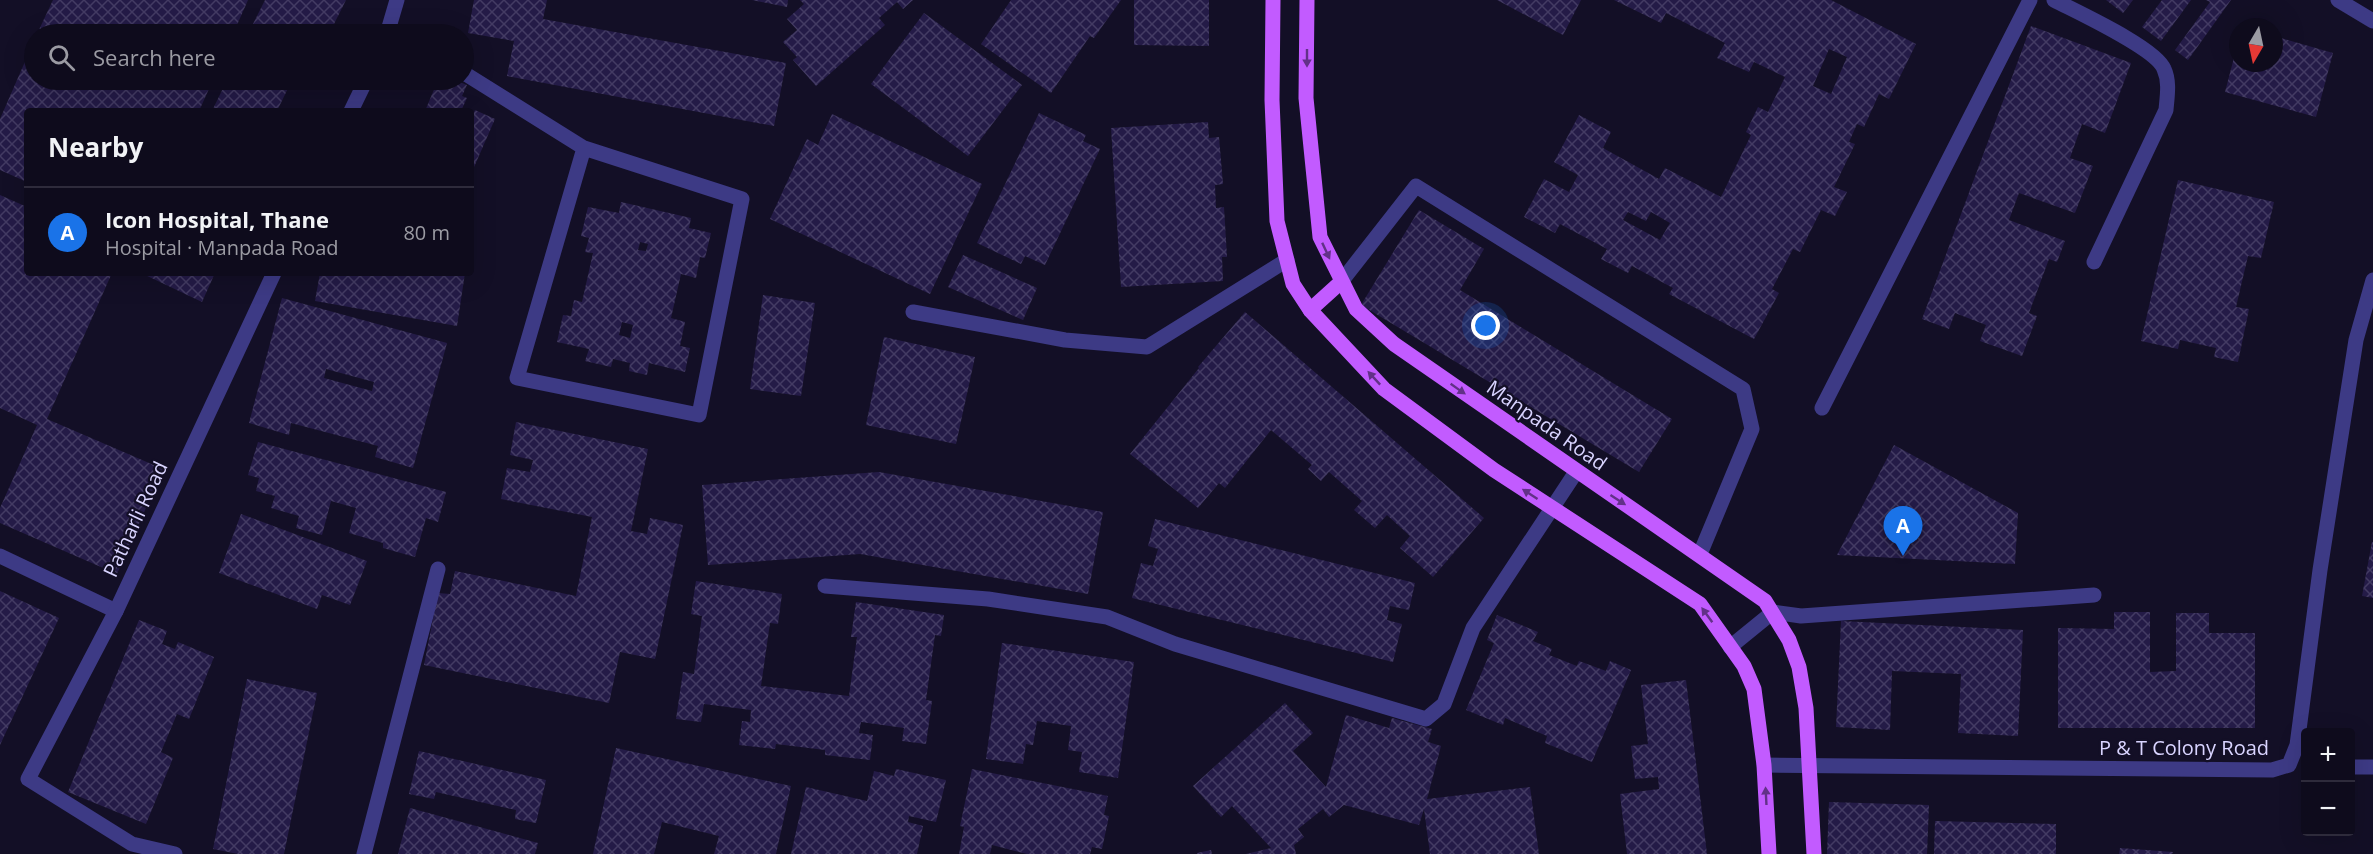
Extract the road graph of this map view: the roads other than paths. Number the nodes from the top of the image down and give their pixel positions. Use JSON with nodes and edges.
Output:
{"nodes":[{"id":1,"x":397,"y":0,"type":"edge"},
{"id":2,"x":1273,"y":0,"type":"edge"},
{"id":3,"x":1307,"y":0,"type":"edge"},
{"id":4,"x":2030,"y":0,"type":"edge"},
{"id":5,"x":2054,"y":0,"type":"edge"},
{"id":6,"x":2338,"y":0,"type":"edge"},
{"id":7,"x":2373,"y":21,"type":"edge"},
{"id":8,"x":393,"y":24,"type":"edge"},
{"id":9,"x":474,"y":79,"type":"edge"},
{"id":10,"x":361,"y":90,"type":"edge"},
{"id":11,"x":352,"y":108,"type":"edge"},
{"id":12,"x":584,"y":148,"type":"junction"},
{"id":13,"x":1287,"y":260,"type":"junction"},
{"id":14,"x":2094,"y":262,"type":"dead end"},
{"id":15,"x":273,"y":276,"type":"edge"},
{"id":16,"x":2373,"y":280,"type":"edge"},
{"id":17,"x":1341,"y":282,"type":"junction"},
{"id":18,"x":1310,"y":310,"type":"junction"},
{"id":19,"x":914,"y":312,"type":"dead end"},
{"id":20,"x":1822,"y":408,"type":"dead end"},
{"id":21,"x":1576,"y":472,"type":"junction"},
{"id":22,"x":1552,"y":508,"type":"junction"},
{"id":23,"x":1700,"y":554,"type":"junction"},
{"id":24,"x":0,"y":556,"type":"edge"},
{"id":25,"x":438,"y":569,"type":"dead end"},
{"id":26,"x":825,"y":586,"type":"dead end"},
{"id":27,"x":2094,"y":595,"type":"dead end"},
{"id":28,"x":116,"y":611,"type":"junction"},
{"id":29,"x":1773,"y":612,"type":"junction"},
{"id":30,"x":1730,"y":646,"type":"junction"},
{"id":31,"x":1808,"y":763,"type":"junction"},
{"id":32,"x":1764,"y":765,"type":"junction"},
{"id":33,"x":2289,"y":765,"type":"junction"},
{"id":34,"x":2301,"y":766,"type":"edge"},
{"id":35,"x":2355,"y":767,"type":"edge"},
{"id":36,"x":2373,"y":767,"type":"edge"},
{"id":37,"x":175,"y":854,"type":"edge"},
{"id":38,"x":364,"y":854,"type":"edge"},
{"id":39,"x":1769,"y":854,"type":"edge"},
{"id":40,"x":1814,"y":854,"type":"edge"}],
"edges":[{"from":1,"to":8,"type":"street"},
{"from":2,"to":13,"type":"main road"},
{"from":3,"to":17,"type":"main road","name":"Manpada Road","one_way":true},
{"from":4,"to":20,"type":"street"},
{"from":5,"to":14,"type":"street"},
{"from":6,"to":7,"type":"street"},
{"from":9,"to":12,"type":"street"},
{"from":10,"to":11,"type":"street"},
{"from":12,"to":12,"type":"street"},
{"from":13,"to":18,"type":"main road"},
{"from":13,"to":19,"type":"street"},
{"from":15,"to":28,"type":"street","name":"Patharli Road"},
{"from":16,"to":33,"type":"street","name":"P & T Colony Road"},
{"from":17,"to":18,"type":"main road"},
{"from":17,"to":21,"type":"main road","name":"Manpada Road","one_way":true},
{"from":17,"to":23,"type":"street"},
{"from":22,"to":18,"type":"main road","one_way":true},
{"from":21,"to":22,"type":"street"},
{"from":21,"to":23,"type":"main road","name":"Manpada Road","one_way":true},
{"from":22,"to":26,"type":"street"},
{"from":30,"to":22,"type":"main road","one_way":true},
{"from":23,"to":29,"type":"main road","name":"Manpada Road"},
{"from":24,"to":28,"type":"street"},
{"from":25,"to":38,"type":"street"},
{"from":27,"to":29,"type":"street"},
{"from":28,"to":37,"type":"street","name":"Patharli Road"},
{"from":29,"to":30,"type":"street"},
{"from":29,"to":31,"type":"main road","name":"Manpada Road"},
{"from":30,"to":32,"type":"main road"},
{"from":31,"to":32,"type":"street","name":"P & T Colony Road"},
{"from":31,"to":33,"type":"street","name":"P & T Colony Road"},
{"from":31,"to":40,"type":"main road","name":"Manpada Road"},
{"from":39,"to":32,"type":"main road","one_way":true},
{"from":33,"to":34,"type":"street"},
{"from":35,"to":36,"type":"street"}]}
